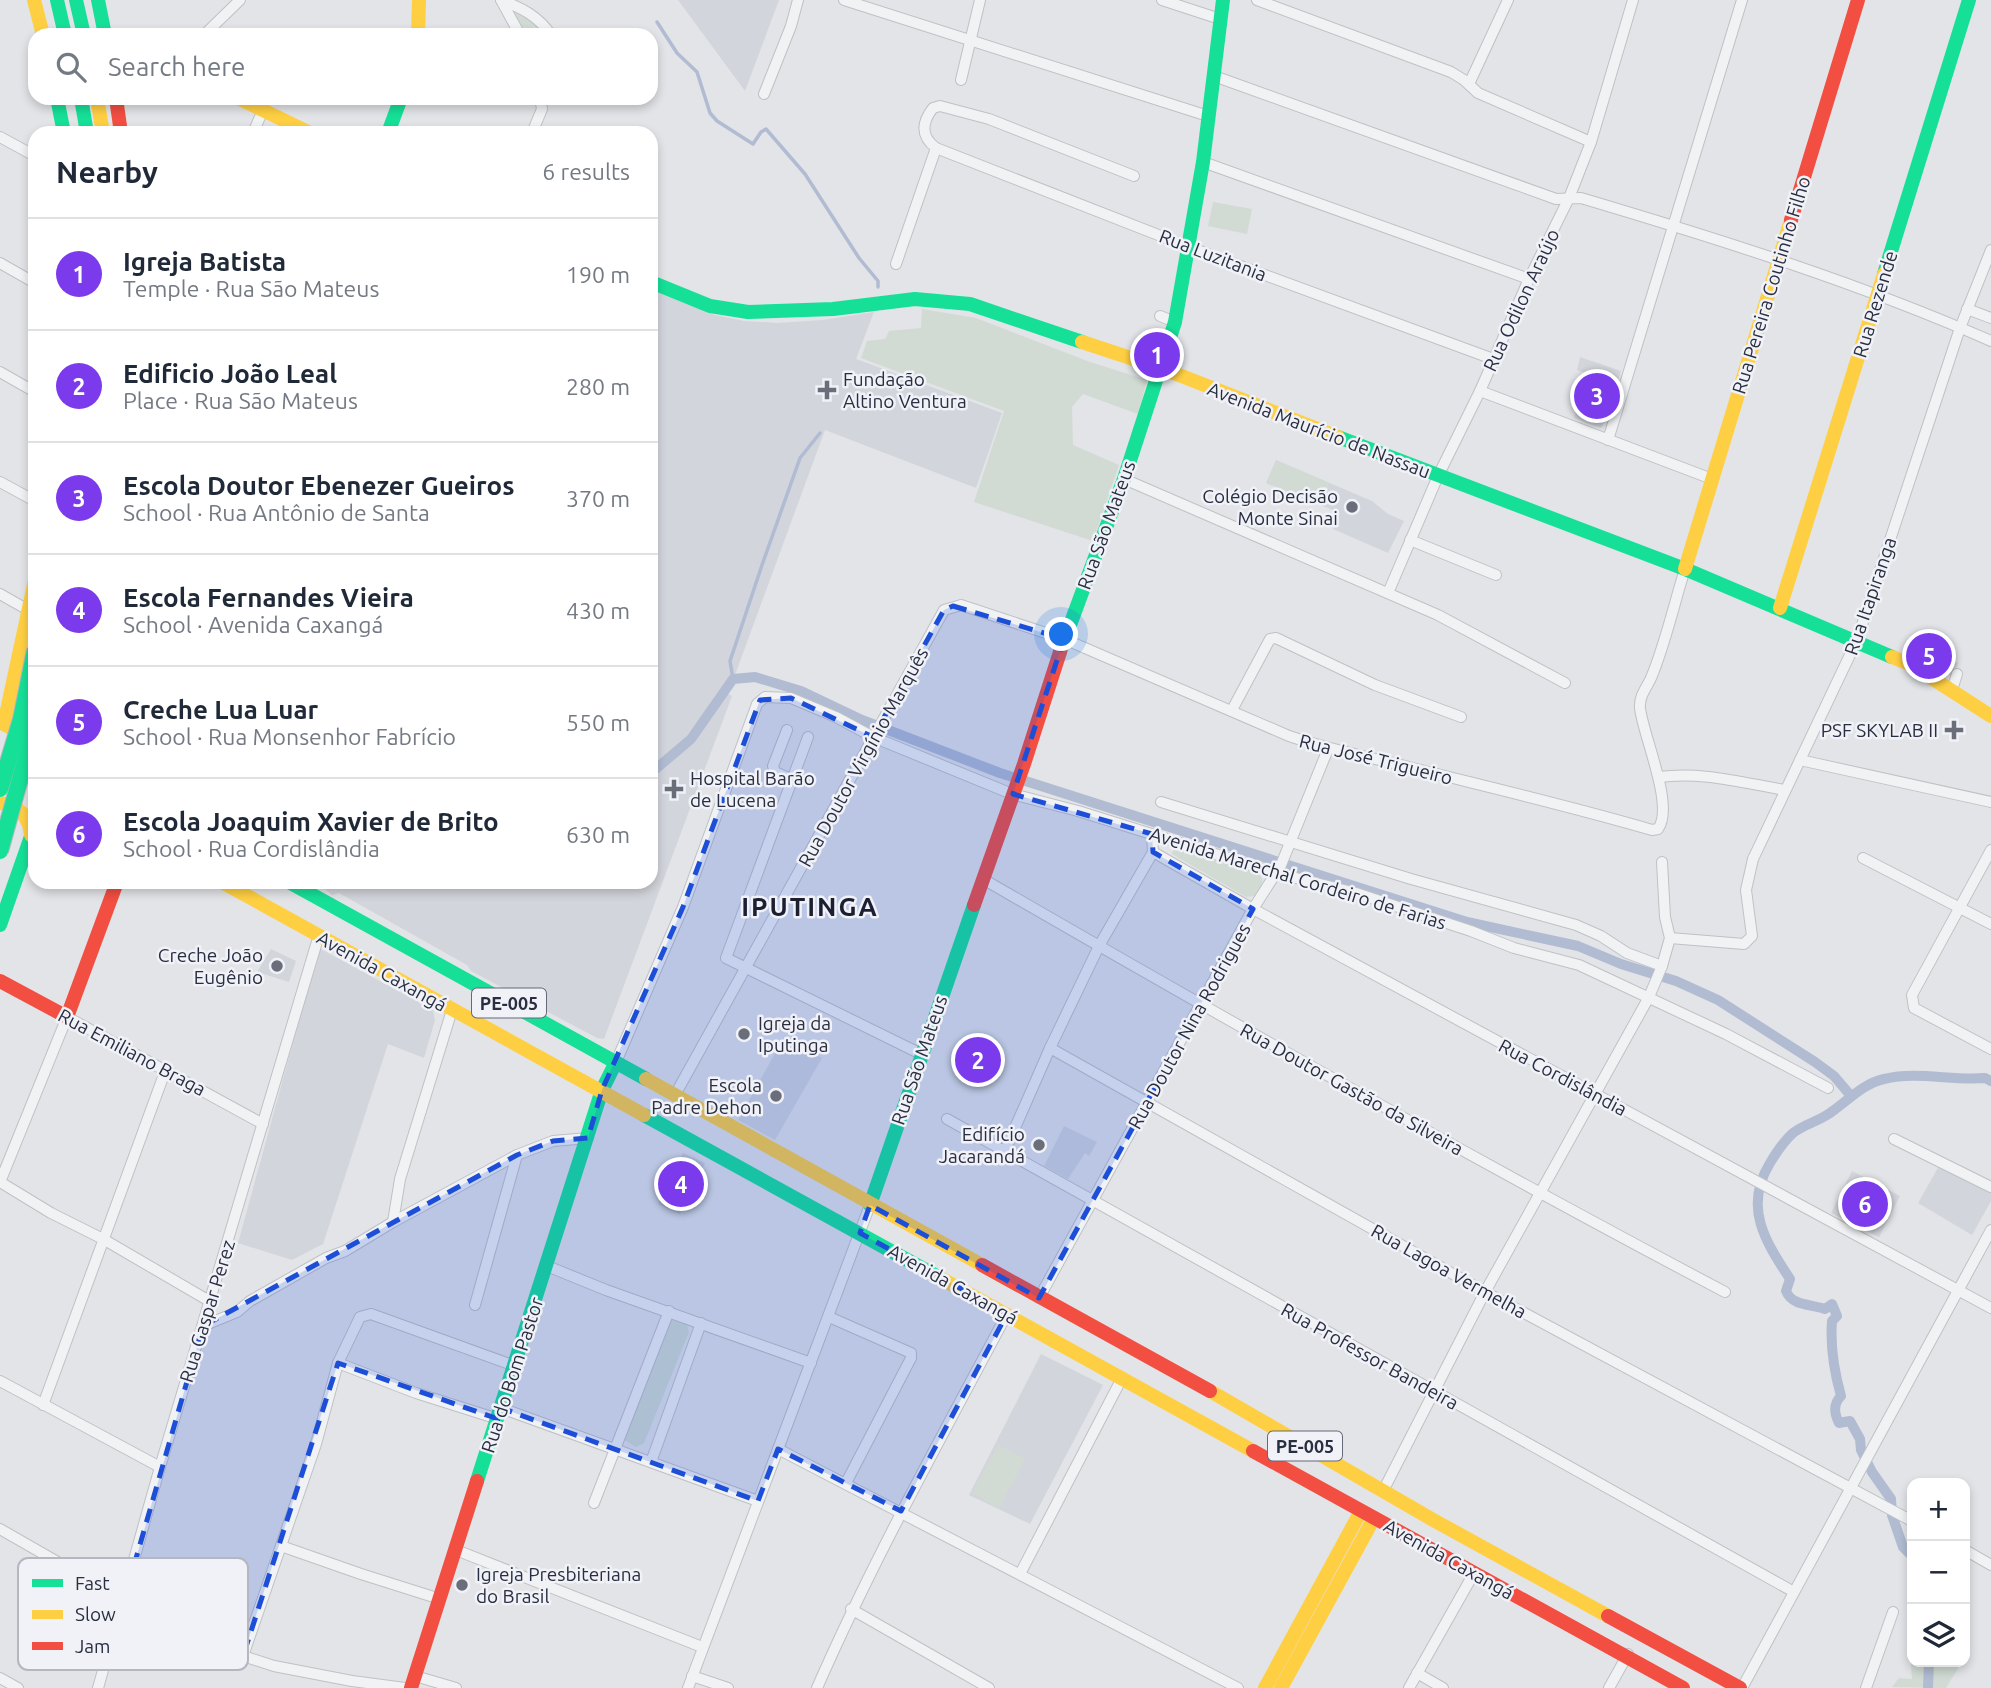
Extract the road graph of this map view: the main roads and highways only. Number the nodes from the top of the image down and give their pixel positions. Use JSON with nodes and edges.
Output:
{"nodes":[{"id":1,"x":34,"y":0,"type":"edge"},
{"id":2,"x":57,"y":0,"type":"edge"},
{"id":3,"x":76,"y":0,"type":"edge"},
{"id":4,"x":98,"y":0,"type":"edge"},
{"id":5,"x":419,"y":0,"type":"edge"},
{"id":6,"x":1223,"y":0,"type":"edge"},
{"id":7,"x":1858,"y":0,"type":"edge"},
{"id":8,"x":1969,"y":0,"type":"edge"},
{"id":9,"x":41,"y":28,"type":"edge"},
{"id":10,"x":63,"y":28,"type":"edge"},
{"id":11,"x":82,"y":28,"type":"edge"},
{"id":12,"x":104,"y":28,"type":"edge"},
{"id":13,"x":418,"y":28,"type":"edge"},
{"id":14,"x":58,"y":105,"type":"edge"},
{"id":15,"x":82,"y":105,"type":"edge"},
{"id":16,"x":98,"y":105,"type":"edge"},
{"id":17,"x":118,"y":105,"type":"edge"},
{"id":18,"x":253,"y":105,"type":"edge"},
{"id":19,"x":398,"y":105,"type":"edge"},
{"id":20,"x":63,"y":126,"type":"edge"},
{"id":21,"x":86,"y":126,"type":"edge"},
{"id":22,"x":102,"y":126,"type":"edge"},
{"id":23,"x":120,"y":126,"type":"edge"},
{"id":24,"x":296,"y":126,"type":"edge"},
{"id":25,"x":391,"y":126,"type":"edge"},
{"id":26,"x":658,"y":285,"type":"edge"},
{"id":27,"x":1161,"y":368,"type":"junction"},
{"id":28,"x":1685,"y":569,"type":"junction"},
{"id":29,"x":1780,"y":608,"type":"junction"},
{"id":30,"x":28,"y":620,"type":"edge"},
{"id":31,"x":14,"y":680,"type":"junction"},
{"id":32,"x":28,"y":684,"type":"edge"},
{"id":33,"x":28,"y":703,"type":"edge"},
{"id":34,"x":1991,"y":716,"type":"edge"},
{"id":35,"x":2,"y":723,"type":"edge"},
{"id":36,"x":28,"y":738,"type":"edge"},
{"id":37,"x":28,"y":750,"type":"edge"},
{"id":38,"x":0,"y":757,"type":"edge"},
{"id":39,"x":28,"y":773,"type":"edge"},
{"id":40,"x":0,"y":789,"type":"edge"},
{"id":41,"x":0,"y":803,"type":"edge"},
{"id":42,"x":28,"y":819,"type":"edge"},
{"id":43,"x":28,"y":844,"type":"edge"},
{"id":44,"x":0,"y":851,"type":"edge"},
{"id":45,"x":114,"y":889,"type":"edge"},
{"id":46,"x":235,"y":889,"type":"edge"},
{"id":47,"x":302,"y":889,"type":"edge"},
{"id":48,"x":0,"y":925,"type":"edge"},
{"id":49,"x":0,"y":981,"type":"edge"},
{"id":50,"x":615,"y":1062,"type":"junction"},
{"id":51,"x":602,"y":1090,"type":"junction"},
{"id":52,"x":870,"y":1205,"type":"junction"},
{"id":53,"x":1368,"y":1515,"type":"junction"},
{"id":54,"x":410,"y":1684,"type":"edge"},
{"id":55,"x":1265,"y":1688,"type":"edge"},
{"id":56,"x":1281,"y":1688,"type":"edge"},
{"id":57,"x":1683,"y":1688,"type":"edge"},
{"id":58,"x":1741,"y":1688,"type":"edge"}],
"edges":[{"from":1,"to":9,"type":"main road"},
{"from":2,"to":10,"type":"main road"},
{"from":3,"to":11,"type":"main road"},
{"from":4,"to":12,"type":"main road"},
{"from":5,"to":13,"type":"main road"},
{"from":6,"to":27,"type":"main road","name":"Rua São Mateus"},
{"from":7,"to":28,"type":"main road","name":"Rua Pereira Coutinho Filho"},
{"from":8,"to":29,"type":"main road","name":"Rua Rezende"},
{"from":14,"to":20,"type":"main road"},
{"from":15,"to":21,"type":"main road"},
{"from":16,"to":22,"type":"main road"},
{"from":17,"to":23,"type":"main road"},
{"from":18,"to":24,"type":"main road"},
{"from":19,"to":25,"type":"main road"},
{"from":26,"to":27,"type":"main road","name":"Avenida Maurício de Nassau"},
{"from":27,"to":28,"type":"main road","name":"Avenida Maurício de Nassau"},
{"from":27,"to":52,"type":"main road","name":"Rua São Mateus"},
{"from":28,"to":29,"type":"main road","name":"Avenida Maurício de Nassau"},
{"from":29,"to":34,"type":"main road","name":"Avenida Maurício de Nassau"},
{"from":30,"to":31,"type":"main road"},
{"from":31,"to":33,"type":"main road"},
{"from":31,"to":35,"type":"main road"},
{"from":32,"to":40,"type":"main road","bridge":true},
{"from":35,"to":36,"type":"main road"},
{"from":37,"to":44,"type":"main road","bridge":true},
{"from":38,"to":39,"type":"main road"},
{"from":41,"to":42,"type":"main road"},
{"from":43,"to":48,"type":"main road"},
{"from":45,"to":49,"type":"main road","name":"Rua Emiliano Braga"},
{"from":46,"to":51,"type":"main road","name":"Avenida Caxangá","number":"PE-005"},
{"from":47,"to":50,"type":"main road","name":"Avenida Caxangá","number":"PE-005"},
{"from":50,"to":51,"type":"main road","name":"Rua do Bom Pastor"},
{"from":50,"to":52,"type":"main road","name":"Avenida Caxangá","number":"PE-005"},
{"from":51,"to":53,"type":"main road","name":"Avenida Caxangá","number":"PE-005"},
{"from":51,"to":54,"type":"main road","name":"Rua do Bom Pastor"},
{"from":52,"to":58,"type":"main road","name":"Avenida Caxangá","number":"PE-005"},
{"from":53,"to":55,"type":"main road"},
{"from":53,"to":56,"type":"main road"},
{"from":53,"to":57,"type":"main road","name":"Avenida Caxangá","number":"PE-005"}]}
